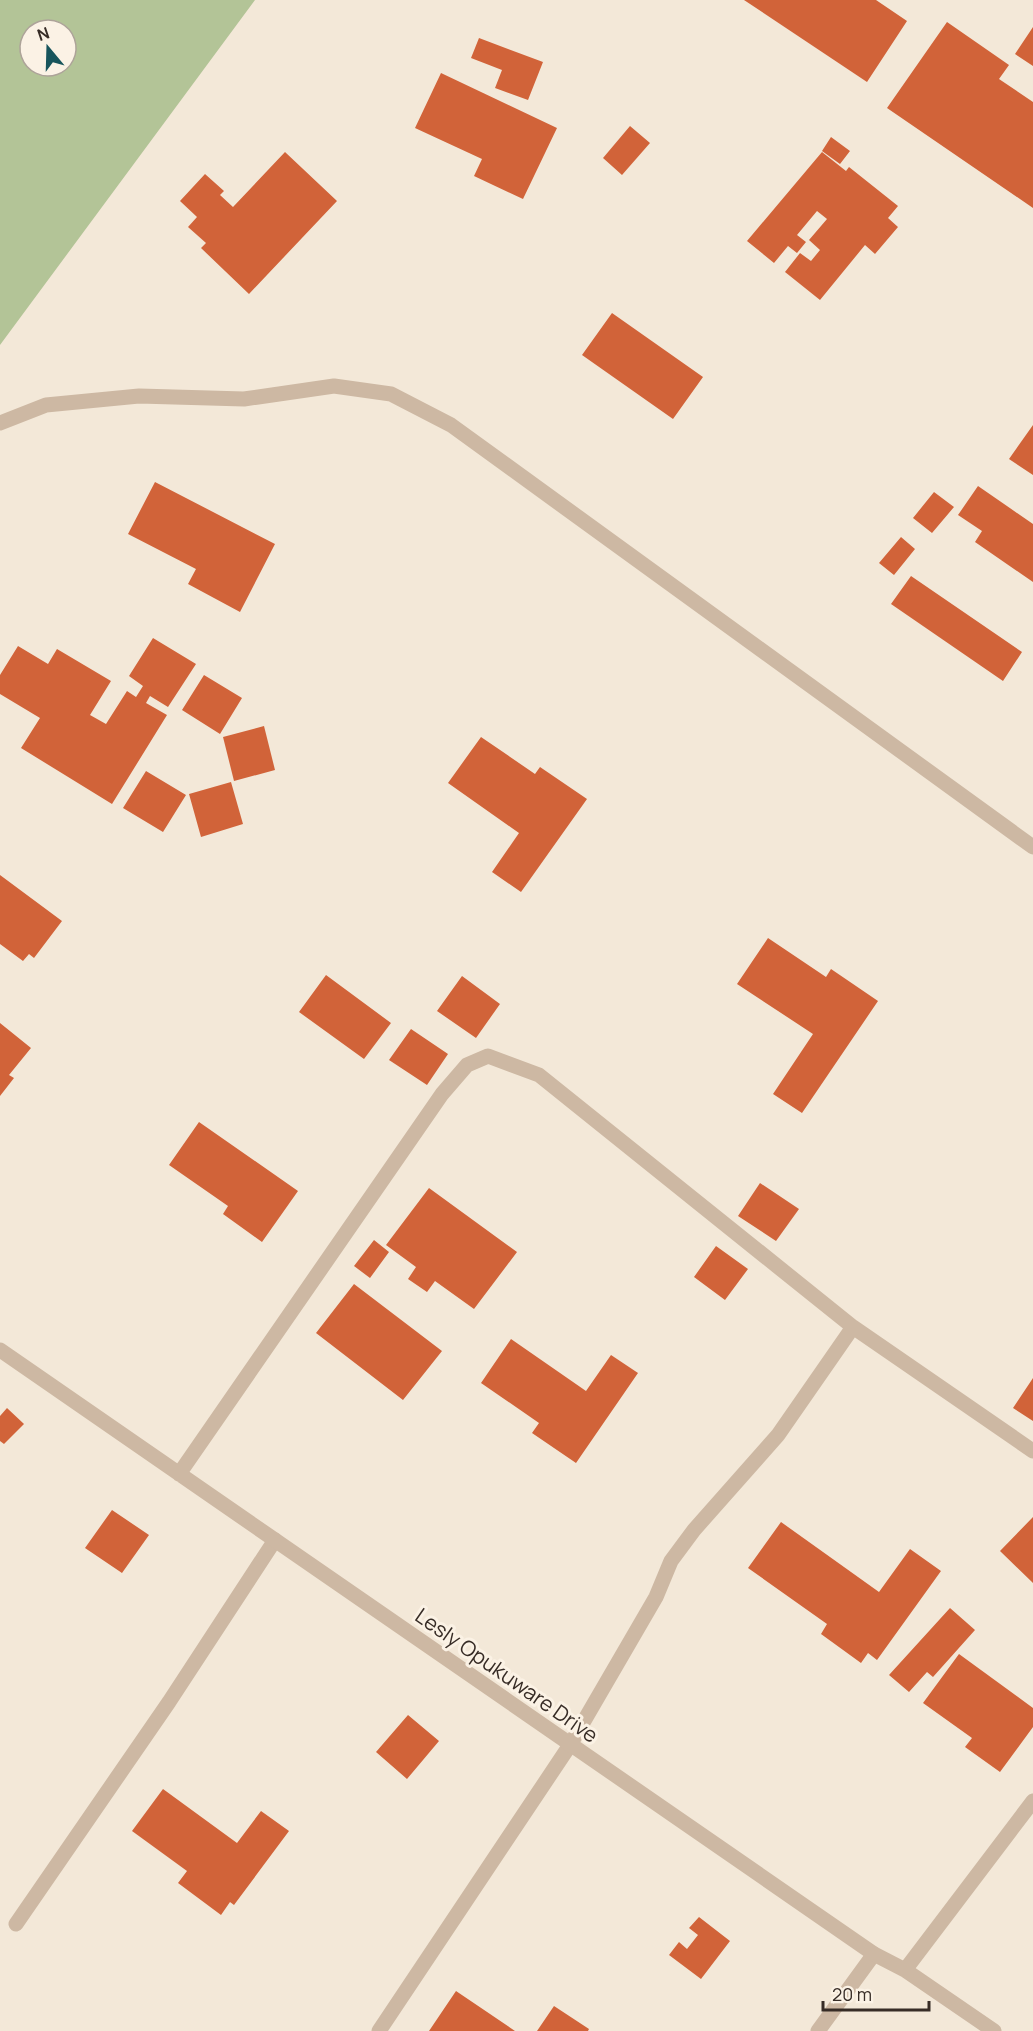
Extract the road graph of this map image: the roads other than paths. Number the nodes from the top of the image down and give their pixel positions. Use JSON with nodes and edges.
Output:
{"nodes":[{"id":1,"x":0,"y":423,"type":"edge"},
{"id":2,"x":1033,"y":847,"type":"edge"},
{"id":3,"x":853,"y":1327,"type":"junction"},
{"id":4,"x":2,"y":1353,"type":"edge"},
{"id":5,"x":1033,"y":1450,"type":"edge"},
{"id":6,"x":179,"y":1474,"type":"junction"},
{"id":7,"x":275,"y":1540,"type":"junction"},
{"id":8,"x":570,"y":1745,"type":"junction"},
{"id":9,"x":1033,"y":1801,"type":"edge"},
{"id":10,"x":16,"y":1924,"type":"dead end"},
{"id":11,"x":874,"y":1954,"type":"junction"},
{"id":12,"x":905,"y":1970,"type":"junction"},
{"id":13,"x":379,"y":2031,"type":"edge"},
{"id":14,"x":818,"y":2031,"type":"edge"},
{"id":15,"x":994,"y":2031,"type":"edge"}],
"edges":[{"from":1,"to":2,"type":"street"},
{"from":3,"to":5,"type":"street"},
{"from":3,"to":6,"type":"street"},
{"from":3,"to":8,"type":"street"},
{"from":4,"to":6,"type":"street","name":"Lesly Opukuware Drive"},
{"from":6,"to":7,"type":"street","name":"Lesly Opukuware Drive"},
{"from":7,"to":8,"type":"street","name":"Lesly Opukuware Drive"},
{"from":7,"to":10,"type":"street"},
{"from":8,"to":11,"type":"street","name":"Lesly Opukuware Drive"},
{"from":8,"to":13,"type":"street"},
{"from":9,"to":12,"type":"street"},
{"from":11,"to":12,"type":"street","name":"Lesly Opukuware Drive"},
{"from":11,"to":14,"type":"street"},
{"from":12,"to":15,"type":"street","name":"Lesly Opukuware Drive"}]}
